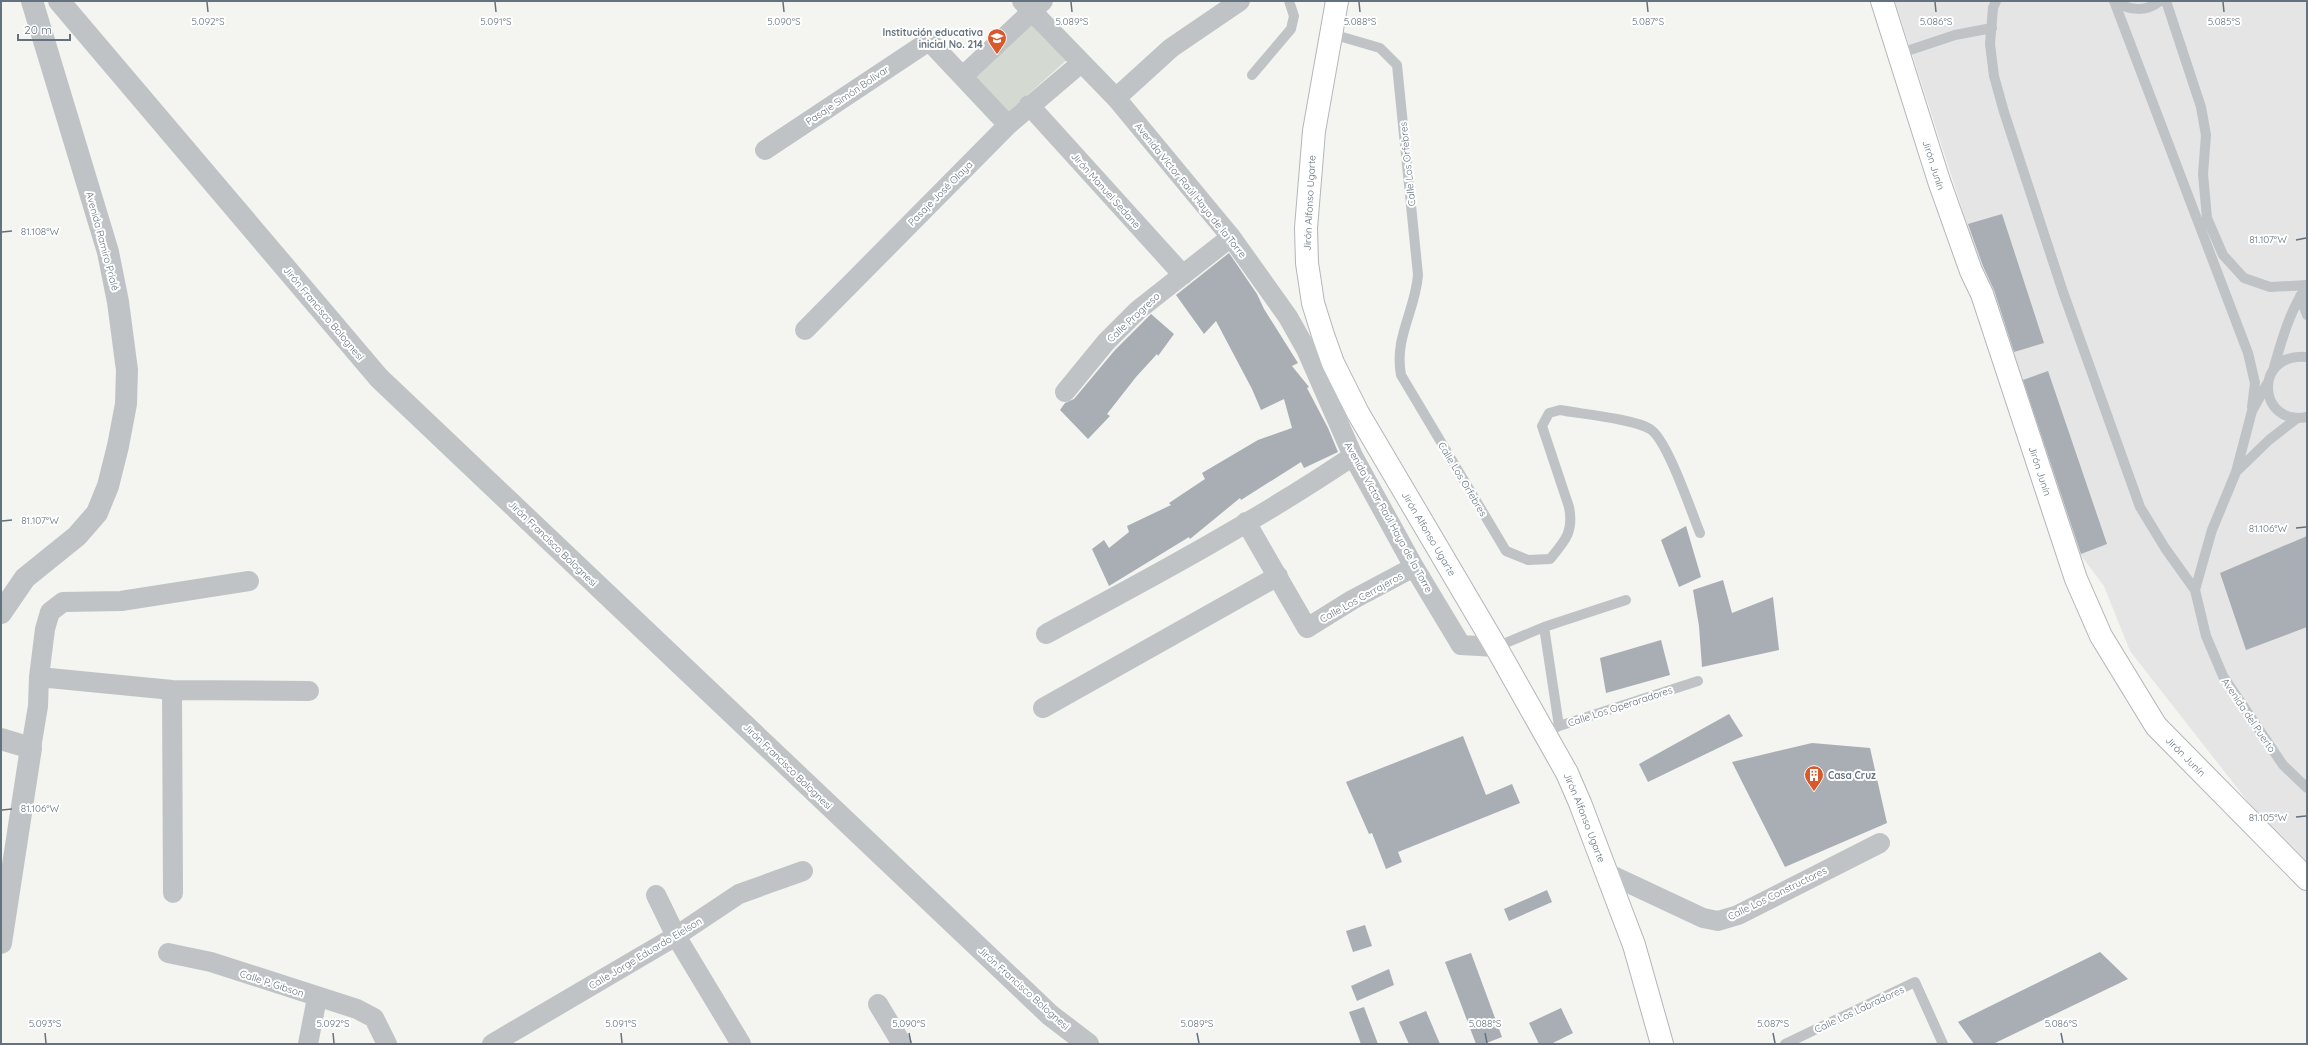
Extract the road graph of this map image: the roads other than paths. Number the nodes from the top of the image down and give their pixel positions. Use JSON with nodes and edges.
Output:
{"nodes":[{"id":1,"x":32,"y":1,"type":"edge"},
{"id":2,"x":59,"y":1,"type":"edge"},
{"id":3,"x":1240,"y":1,"type":"edge"},
{"id":4,"x":1289,"y":1,"type":"edge"},
{"id":5,"x":1337,"y":1,"type":"edge"},
{"id":6,"x":1882,"y":1,"type":"edge"},
{"id":7,"x":1996,"y":1,"type":"edge"},
{"id":8,"x":2114,"y":1,"type":"edge"},
{"id":9,"x":2160,"y":1,"type":"edge"},
{"id":10,"x":2166,"y":1,"type":"edge"},
{"id":11,"x":1032,"y":4,"type":"edge"},
{"id":12,"x":1992,"y":28,"type":"junction"},
{"id":13,"x":1332,"y":34,"type":"junction"},
{"id":14,"x":1898,"y":54,"type":"junction"},
{"id":15,"x":1081,"y":63,"type":"junction"},
{"id":16,"x":1252,"y":75,"type":"dead end"},
{"id":17,"x":963,"y":76,"type":"junction"},
{"id":18,"x":1116,"y":98,"type":"junction"},
{"id":19,"x":1029,"y":106,"type":"junction"},
{"id":20,"x":1008,"y":125,"type":"junction"},
{"id":21,"x":765,"y":150,"type":"dead end"},
{"id":22,"x":1231,"y":237,"type":"junction"},
{"id":23,"x":1183,"y":275,"type":"junction"},
{"id":24,"x":2307,"y":285,"type":"edge"},
{"id":25,"x":2300,"y":296,"type":"junction"},
{"id":26,"x":2307,"y":315,"type":"edge"},
{"id":27,"x":805,"y":330,"type":"dead end"},
{"id":28,"x":2307,"y":357,"type":"edge"},
{"id":29,"x":2274,"y":368,"type":"junction"},
{"id":30,"x":2267,"y":384,"type":"junction"},
{"id":31,"x":1065,"y":392,"type":"dead end"},
{"id":32,"x":2252,"y":411,"type":"junction"},
{"id":33,"x":2307,"y":417,"type":"edge"},
{"id":34,"x":1349,"y":419,"type":"junction"},
{"id":35,"x":2296,"y":419,"type":"junction"},
{"id":36,"x":1353,"y":456,"type":"junction"},
{"id":37,"x":2236,"y":472,"type":"junction"},
{"id":38,"x":1246,"y":522,"type":"junction"},
{"id":39,"x":1700,"y":533,"type":"dead end"},
{"id":40,"x":1414,"y":567,"type":"junction"},
{"id":41,"x":1278,"y":576,"type":"junction"},
{"id":42,"x":249,"y":581,"type":"dead end"},
{"id":43,"x":2196,"y":590,"type":"junction"},
{"id":44,"x":1626,"y":600,"type":"dead end"},
{"id":45,"x":1,"y":613,"type":"edge"},
{"id":46,"x":1544,"y":626,"type":"junction"},
{"id":47,"x":1046,"y":634,"type":"dead end"},
{"id":48,"x":1496,"y":647,"type":"junction"},
{"id":49,"x":39,"y":676,"type":"junction"},
{"id":50,"x":1698,"y":681,"type":"dead end"},
{"id":51,"x":172,"y":690,"type":"junction"},
{"id":52,"x":308,"y":691,"type":"dead end"},
{"id":53,"x":1042,"y":708,"type":"dead end"},
{"id":54,"x":1551,"y":730,"type":"junction"},
{"id":55,"x":1,"y":739,"type":"edge"},
{"id":56,"x":31,"y":748,"type":"junction"},
{"id":57,"x":2307,"y":788,"type":"edge"},
{"id":58,"x":1880,"y":843,"type":"dead end"},
{"id":59,"x":803,"y":871,"type":"dead end"},
{"id":60,"x":1607,"y":873,"type":"junction"},
{"id":61,"x":2307,"y":879,"type":"edge"},
{"id":62,"x":173,"y":893,"type":"dead end"},
{"id":63,"x":656,"y":895,"type":"dead end"},
{"id":64,"x":676,"y":936,"type":"junction"},
{"id":65,"x":1,"y":944,"type":"edge"},
{"id":66,"x":168,"y":954,"type":"dead end"},
{"id":67,"x":317,"y":998,"type":"junction"},
{"id":68,"x":878,"y":1004,"type":"dead end"},
{"id":69,"x":308,"y":1044,"type":"edge"},
{"id":70,"x":387,"y":1044,"type":"edge"},
{"id":71,"x":492,"y":1044,"type":"edge"},
{"id":72,"x":741,"y":1044,"type":"edge"},
{"id":73,"x":902,"y":1044,"type":"edge"},
{"id":74,"x":1088,"y":1044,"type":"edge"},
{"id":75,"x":1662,"y":1044,"type":"edge"},
{"id":76,"x":1785,"y":1044,"type":"edge"},
{"id":77,"x":1943,"y":1044,"type":"edge"}],
"edges":[{"from":1,"to":45,"type":"street","name":"Avenida Ramiro Prialé"},
{"from":2,"to":74,"type":"street","name":"Jirón Francisco Bolognesi"},
{"from":3,"to":18,"type":"street"},
{"from":4,"to":16,"type":"lane"},
{"from":5,"to":13,"type":"main road","name":"Jirón Alfonso Ugarte"},
{"from":6,"to":14,"type":"main road","name":"Jirón Junín"},
{"from":7,"to":12,"type":"lane"},
{"from":8,"to":9,"type":"lane"},
{"from":8,"to":32,"type":"lane"},
{"from":10,"to":24,"type":"lane"},
{"from":11,"to":15,"type":"street","name":"Avenida Víctor Raúl Haya de la Torre"},
{"from":11,"to":17,"type":"street"},
{"from":12,"to":14,"type":"lane"},
{"from":12,"to":43,"type":"lane"},
{"from":13,"to":34,"type":"main road","name":"Jirón Alfonso Ugarte"},
{"from":13,"to":39,"type":"lane","name":"Calle Los Orfebres"},
{"from":14,"to":61,"type":"main road","name":"Jirón Junín"},
{"from":15,"to":18,"type":"street","name":"Avenida Víctor Raúl Haya de la Torre"},
{"from":15,"to":19,"type":"street","name":"Pasaje José Olaya"},
{"from":17,"to":20,"type":"street"},
{"from":17,"to":21,"type":"street","name":"Pasaje Simón Bolívar"},
{"from":18,"to":22,"type":"street","name":"Avenida Víctor Raúl Haya de la Torre"},
{"from":19,"to":20,"type":"street","name":"Pasaje José Olaya"},
{"from":19,"to":23,"type":"street","name":"Jirón Manuel Sedane"},
{"from":20,"to":27,"type":"street","name":"Pasaje José Olaya"},
{"from":22,"to":23,"type":"street","name":"Calle Progreso"},
{"from":22,"to":34,"type":"street","name":"Avenida Víctor Raúl Haya de la Torre"},
{"from":23,"to":31,"type":"street","name":"Calle Progreso"},
{"from":24,"to":25,"type":"lane"},
{"from":25,"to":26,"type":"lane"},
{"from":25,"to":29,"type":"lane"},
{"from":28,"to":29,"type":"lane"},
{"from":29,"to":30,"type":"lane","name":"Avenida del Puerto"},
{"from":30,"to":32,"type":"lane","name":"Avenida del Puerto"},
{"from":30,"to":35,"type":"lane"},
{"from":32,"to":37,"type":"lane","name":"Avenida del Puerto"},
{"from":33,"to":35,"type":"lane"},
{"from":34,"to":36,"type":"street","name":"Avenida Víctor Raúl Haya de la Torre"},
{"from":34,"to":48,"type":"main road","name":"Jirón Alfonso Ugarte"},
{"from":35,"to":37,"type":"lane","name":"Avenida del Puerto"},
{"from":36,"to":38,"type":"street"},
{"from":36,"to":40,"type":"street","name":"Avenida Víctor Raúl Haya de la Torre"},
{"from":37,"to":43,"type":"lane","name":"Avenida del Puerto"},
{"from":38,"to":41,"type":"street"},
{"from":38,"to":47,"type":"street"},
{"from":40,"to":41,"type":"street","name":"Calle Los Cerrajeros"},
{"from":40,"to":48,"type":"street","name":"Avenida Víctor Raúl Haya de la Torre"},
{"from":41,"to":53,"type":"street"},
{"from":42,"to":49,"type":"street"},
{"from":43,"to":57,"type":"lane","name":"Avenida del Puerto"},
{"from":44,"to":46,"type":"lane"},
{"from":46,"to":48,"type":"lane"},
{"from":46,"to":54,"type":"lane"},
{"from":48,"to":54,"type":"main road","name":"Jirón Alfonso Ugarte"},
{"from":49,"to":51,"type":"street"},
{"from":49,"to":56,"type":"street"},
{"from":50,"to":54,"type":"lane","name":"Calle Los Operaradores"},
{"from":51,"to":52,"type":"street"},
{"from":51,"to":62,"type":"street"},
{"from":54,"to":60,"type":"main road","name":"Jirón Alfonso Ugarte"},
{"from":55,"to":56,"type":"street"},
{"from":56,"to":65,"type":"street"},
{"from":58,"to":60,"type":"street","name":"Calle Los Constructores"},
{"from":59,"to":64,"type":"street","name":"Calle Jorge Eduardo Eielson"},
{"from":60,"to":75,"type":"main road","name":"Jirón Alfonso Ugarte"},
{"from":63,"to":64,"type":"street"},
{"from":64,"to":71,"type":"street","name":"Calle Jorge Eduardo Eielson"},
{"from":64,"to":72,"type":"street"},
{"from":66,"to":67,"type":"street","name":"Calle P. Gibson"},
{"from":67,"to":69,"type":"street"},
{"from":67,"to":70,"type":"street","name":"Calle P. Gibson"},
{"from":68,"to":73,"type":"street"},
{"from":76,"to":77,"type":"lane","name":"Calle Los Labradores"}]}
